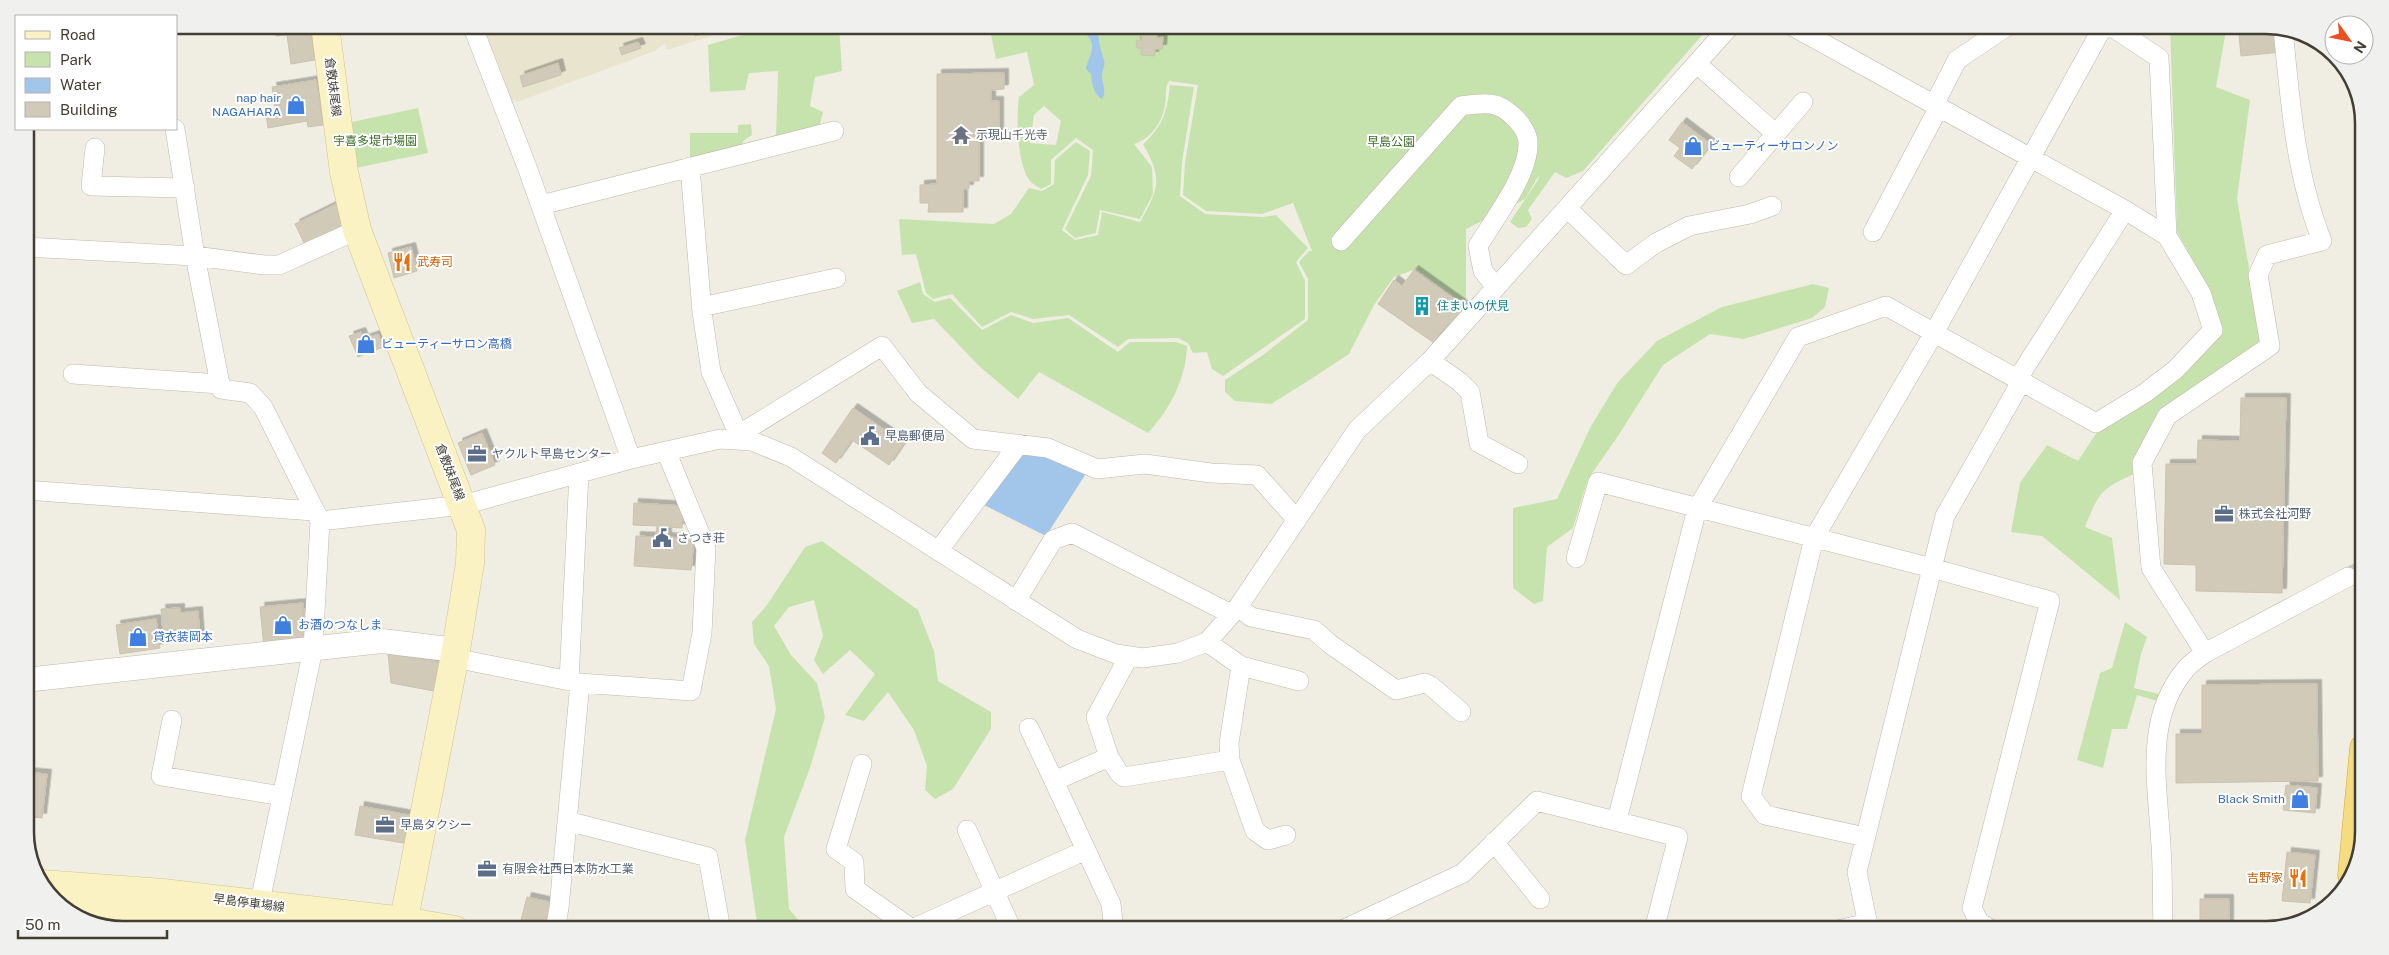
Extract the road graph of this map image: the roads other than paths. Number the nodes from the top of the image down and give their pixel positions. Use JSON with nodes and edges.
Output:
{"nodes":[{"id":1,"x":326,"y":34,"type":"edge"},
{"id":2,"x":475,"y":34,"type":"edge"},
{"id":3,"x":1724,"y":34,"type":"edge"},
{"id":4,"x":1806,"y":34,"type":"edge"},
{"id":5,"x":1996,"y":34,"type":"edge"},
{"id":6,"x":2099,"y":34,"type":"edge"},
{"id":7,"x":2123,"y":34,"type":"edge"},
{"id":8,"x":2284,"y":35,"type":"edge"},
{"id":9,"x":1697,"y":64,"type":"junction"},
{"id":10,"x":1803,"y":102,"type":"dead end"},
{"id":11,"x":1936,"y":106,"type":"junction"},
{"id":12,"x":175,"y":130,"type":"edge"},
{"id":13,"x":834,"y":131,"type":"dead end"},
{"id":14,"x":1776,"y":134,"type":"junction"},
{"id":15,"x":95,"y":148,"type":"dead end"},
{"id":16,"x":2030,"y":158,"type":"junction"},
{"id":17,"x":690,"y":167,"type":"junction"},
{"id":18,"x":1739,"y":177,"type":"dead end"},
{"id":19,"x":185,"y":188,"type":"junction"},
{"id":20,"x":541,"y":205,"type":"junction"},
{"id":21,"x":1772,"y":206,"type":"dead end"},
{"id":22,"x":1568,"y":209,"type":"junction"},
{"id":23,"x":2125,"y":210,"type":"junction"},
{"id":24,"x":357,"y":230,"type":"junction"},
{"id":25,"x":1872,"y":232,"type":"dead end"},
{"id":26,"x":2167,"y":236,"type":"junction"},
{"id":27,"x":1341,"y":242,"type":"dead end"},
{"id":28,"x":34,"y":247,"type":"edge"},
{"id":29,"x":195,"y":256,"type":"junction"},
{"id":30,"x":836,"y":278,"type":"dead end"},
{"id":31,"x":1496,"y":287,"type":"junction"},
{"id":32,"x":701,"y":307,"type":"junction"},
{"id":33,"x":1934,"y":333,"type":"junction"},
{"id":34,"x":1430,"y":361,"type":"junction"},
{"id":35,"x":73,"y":374,"type":"dead end"},
{"id":36,"x":2019,"y":381,"type":"junction"},
{"id":37,"x":220,"y":384,"type":"junction"},
{"id":38,"x":740,"y":438,"type":"junction"},
{"id":39,"x":1019,"y":444,"type":"junction"},
{"id":40,"x":666,"y":452,"type":"junction"},
{"id":41,"x":631,"y":459,"type":"junction"},
{"id":42,"x":1518,"y":464,"type":"dead end"},
{"id":43,"x":580,"y":474,"type":"junction"},
{"id":44,"x":34,"y":491,"type":"edge"},
{"id":45,"x":462,"y":505,"type":"junction"},
{"id":46,"x":1697,"y":509,"type":"junction"},
{"id":47,"x":317,"y":516,"type":"junction"},
{"id":48,"x":1297,"y":520,"type":"junction"},
{"id":49,"x":1814,"y":538,"type":"junction"},
{"id":50,"x":938,"y":551,"type":"junction"},
{"id":51,"x":1576,"y":558,"type":"dead end"},
{"id":52,"x":1932,"y":568,"type":"junction"},
{"id":53,"x":2348,"y":577,"type":"tunnel mouth"},
{"id":54,"x":1016,"y":601,"type":"junction"},
{"id":55,"x":1235,"y":611,"type":"junction"},
{"id":56,"x":1207,"y":642,"type":"junction"},
{"id":57,"x":313,"y":649,"type":"junction"},
{"id":58,"x":2205,"y":653,"type":"junction"},
{"id":59,"x":455,"y":654,"type":"junction"},
{"id":60,"x":1129,"y":656,"type":"junction"},
{"id":61,"x":1241,"y":666,"type":"junction"},
{"id":62,"x":34,"y":679,"type":"edge"},
{"id":63,"x":1300,"y":681,"type":"dead end"},
{"id":64,"x":574,"y":682,"type":"junction"},
{"id":65,"x":1461,"y":712,"type":"dead end"},
{"id":66,"x":172,"y":720,"type":"dead end"},
{"id":67,"x":1029,"y":728,"type":"dead end"},
{"id":68,"x":1109,"y":757,"type":"junction"},
{"id":69,"x":1230,"y":760,"type":"junction"},
{"id":70,"x":862,"y":764,"type":"dead end"},
{"id":71,"x":1054,"y":781,"type":"junction"},
{"id":72,"x":282,"y":796,"type":"junction"},
{"id":73,"x":1617,"y":820,"type":"junction"},
{"id":74,"x":567,"y":821,"type":"junction"},
{"id":75,"x":967,"y":830,"type":"dead end"},
{"id":76,"x":1286,"y":835,"type":"dead end"},
{"id":77,"x":1865,"y":836,"type":"junction"},
{"id":78,"x":1494,"y":842,"type":"junction"},
{"id":79,"x":1086,"y":850,"type":"junction"},
{"id":80,"x":51,"y":885,"type":"edge"},
{"id":81,"x":994,"y":891,"type":"junction"},
{"id":82,"x":1540,"y":899,"type":"dead end"},
{"id":83,"x":82,"y":912,"type":"edge"},
{"id":84,"x":256,"y":920,"type":"edge"},
{"id":85,"x":157,"y":921,"type":"edge"},
{"id":86,"x":243,"y":921,"type":"edge"},
{"id":87,"x":285,"y":921,"type":"edge"},
{"id":88,"x":404,"y":921,"type":"edge"},
{"id":89,"x":557,"y":921,"type":"edge"},
{"id":90,"x":719,"y":921,"type":"edge"},
{"id":91,"x":900,"y":921,"type":"edge"},
{"id":92,"x":928,"y":921,"type":"edge"},
{"id":93,"x":1008,"y":921,"type":"edge"},
{"id":94,"x":1113,"y":921,"type":"edge"},
{"id":95,"x":1361,"y":921,"type":"edge"},
{"id":96,"x":1656,"y":921,"type":"edge"},
{"id":97,"x":1868,"y":921,"type":"edge"},
{"id":98,"x":1978,"y":921,"type":"edge"},
{"id":99,"x":2163,"y":921,"type":"edge"}],
"edges":[{"from":1,"to":24,"type":"main road","name":"倉敷妹尾線"},
{"from":2,"to":20,"type":"street"},
{"from":3,"to":9,"type":"street"},
{"from":4,"to":11,"type":"street"},
{"from":5,"to":11,"type":"street"},
{"from":6,"to":16,"type":"street"},
{"from":7,"to":26,"type":"street"},
{"from":8,"to":58,"type":"street"},
{"from":9,"to":14,"type":"street"},
{"from":9,"to":22,"type":"street"},
{"from":10,"to":14,"type":"street"},
{"from":11,"to":16,"type":"street"},
{"from":11,"to":25,"type":"street"},
{"from":12,"to":19,"type":"street"},
{"from":13,"to":17,"type":"street"},
{"from":14,"to":18,"type":"street"},
{"from":15,"to":19,"type":"street"},
{"from":16,"to":23,"type":"street"},
{"from":16,"to":33,"type":"street"},
{"from":17,"to":20,"type":"street"},
{"from":17,"to":32,"type":"street"},
{"from":19,"to":29,"type":"street"},
{"from":20,"to":41,"type":"street"},
{"from":21,"to":22,"type":"street"},
{"from":22,"to":31,"type":"street"},
{"from":23,"to":26,"type":"street"},
{"from":23,"to":36,"type":"street"},
{"from":24,"to":29,"type":"street"},
{"from":24,"to":45,"type":"main road","name":"倉敷妹尾線"},
{"from":26,"to":36,"type":"street"},
{"from":27,"to":31,"type":"street"},
{"from":28,"to":29,"type":"street"},
{"from":29,"to":37,"type":"street"},
{"from":30,"to":32,"type":"street"},
{"from":31,"to":34,"type":"street"},
{"from":32,"to":38,"type":"street"},
{"from":33,"to":36,"type":"street"},
{"from":33,"to":46,"type":"street"},
{"from":33,"to":49,"type":"street"},
{"from":34,"to":42,"type":"street"},
{"from":34,"to":48,"type":"street"},
{"from":35,"to":37,"type":"street"},
{"from":36,"to":52,"type":"street"},
{"from":37,"to":47,"type":"street"},
{"from":38,"to":39,"type":"street"},
{"from":38,"to":40,"type":"street"},
{"from":38,"to":50,"type":"street"},
{"from":39,"to":48,"type":"street"},
{"from":39,"to":50,"type":"street"},
{"from":40,"to":41,"type":"street"},
{"from":40,"to":64,"type":"street"},
{"from":41,"to":43,"type":"street"},
{"from":43,"to":45,"type":"street"},
{"from":43,"to":64,"type":"street"},
{"from":44,"to":47,"type":"street"},
{"from":45,"to":47,"type":"street"},
{"from":45,"to":59,"type":"main road","name":"倉敷妹尾線"},
{"from":46,"to":49,"type":"street"},
{"from":46,"to":51,"type":"street"},
{"from":46,"to":73,"type":"street"},
{"from":47,"to":57,"type":"street"},
{"from":48,"to":55,"type":"street"},
{"from":49,"to":52,"type":"street"},
{"from":49,"to":77,"type":"street"},
{"from":50,"to":54,"type":"street"},
{"from":52,"to":77,"type":"street"},
{"from":52,"to":98,"type":"street"},
{"from":53,"to":58,"type":"street"},
{"from":54,"to":55,"type":"street"},
{"from":54,"to":60,"type":"street"},
{"from":55,"to":56,"type":"street"},
{"from":55,"to":65,"type":"street"},
{"from":56,"to":60,"type":"street"},
{"from":56,"to":61,"type":"street"},
{"from":57,"to":59,"type":"street"},
{"from":57,"to":62,"type":"street"},
{"from":57,"to":72,"type":"street"},
{"from":58,"to":99,"type":"street"},
{"from":59,"to":64,"type":"street"},
{"from":59,"to":88,"type":"main road","name":"倉敷妹尾線"},
{"from":60,"to":68,"type":"street"},
{"from":61,"to":63,"type":"street"},
{"from":61,"to":69,"type":"street"},
{"from":64,"to":74,"type":"street"},
{"from":66,"to":72,"type":"street"},
{"from":67,"to":71,"type":"street"},
{"from":68,"to":69,"type":"street"},
{"from":68,"to":71,"type":"street"},
{"from":69,"to":76,"type":"street"},
{"from":70,"to":91,"type":"street"},
{"from":71,"to":79,"type":"street"},
{"from":72,"to":84,"type":"street"},
{"from":73,"to":78,"type":"street"},
{"from":73,"to":96,"type":"street"},
{"from":74,"to":89,"type":"street"},
{"from":74,"to":90,"type":"street"},
{"from":75,"to":81,"type":"street"},
{"from":77,"to":97,"type":"street"},
{"from":78,"to":82,"type":"street"},
{"from":78,"to":95,"type":"street"},
{"from":79,"to":81,"type":"street"},
{"from":79,"to":94,"type":"street"},
{"from":80,"to":84,"type":"main road","name":"早島停車場線"},
{"from":81,"to":92,"type":"street"},
{"from":81,"to":93,"type":"street"},
{"from":83,"to":85,"type":"main road","name":"早島停車場線"},
{"from":84,"to":86,"type":"main road","name":"早島停車場線"},
{"from":84,"to":87,"type":"main road","name":"早島停車場線"}]}
